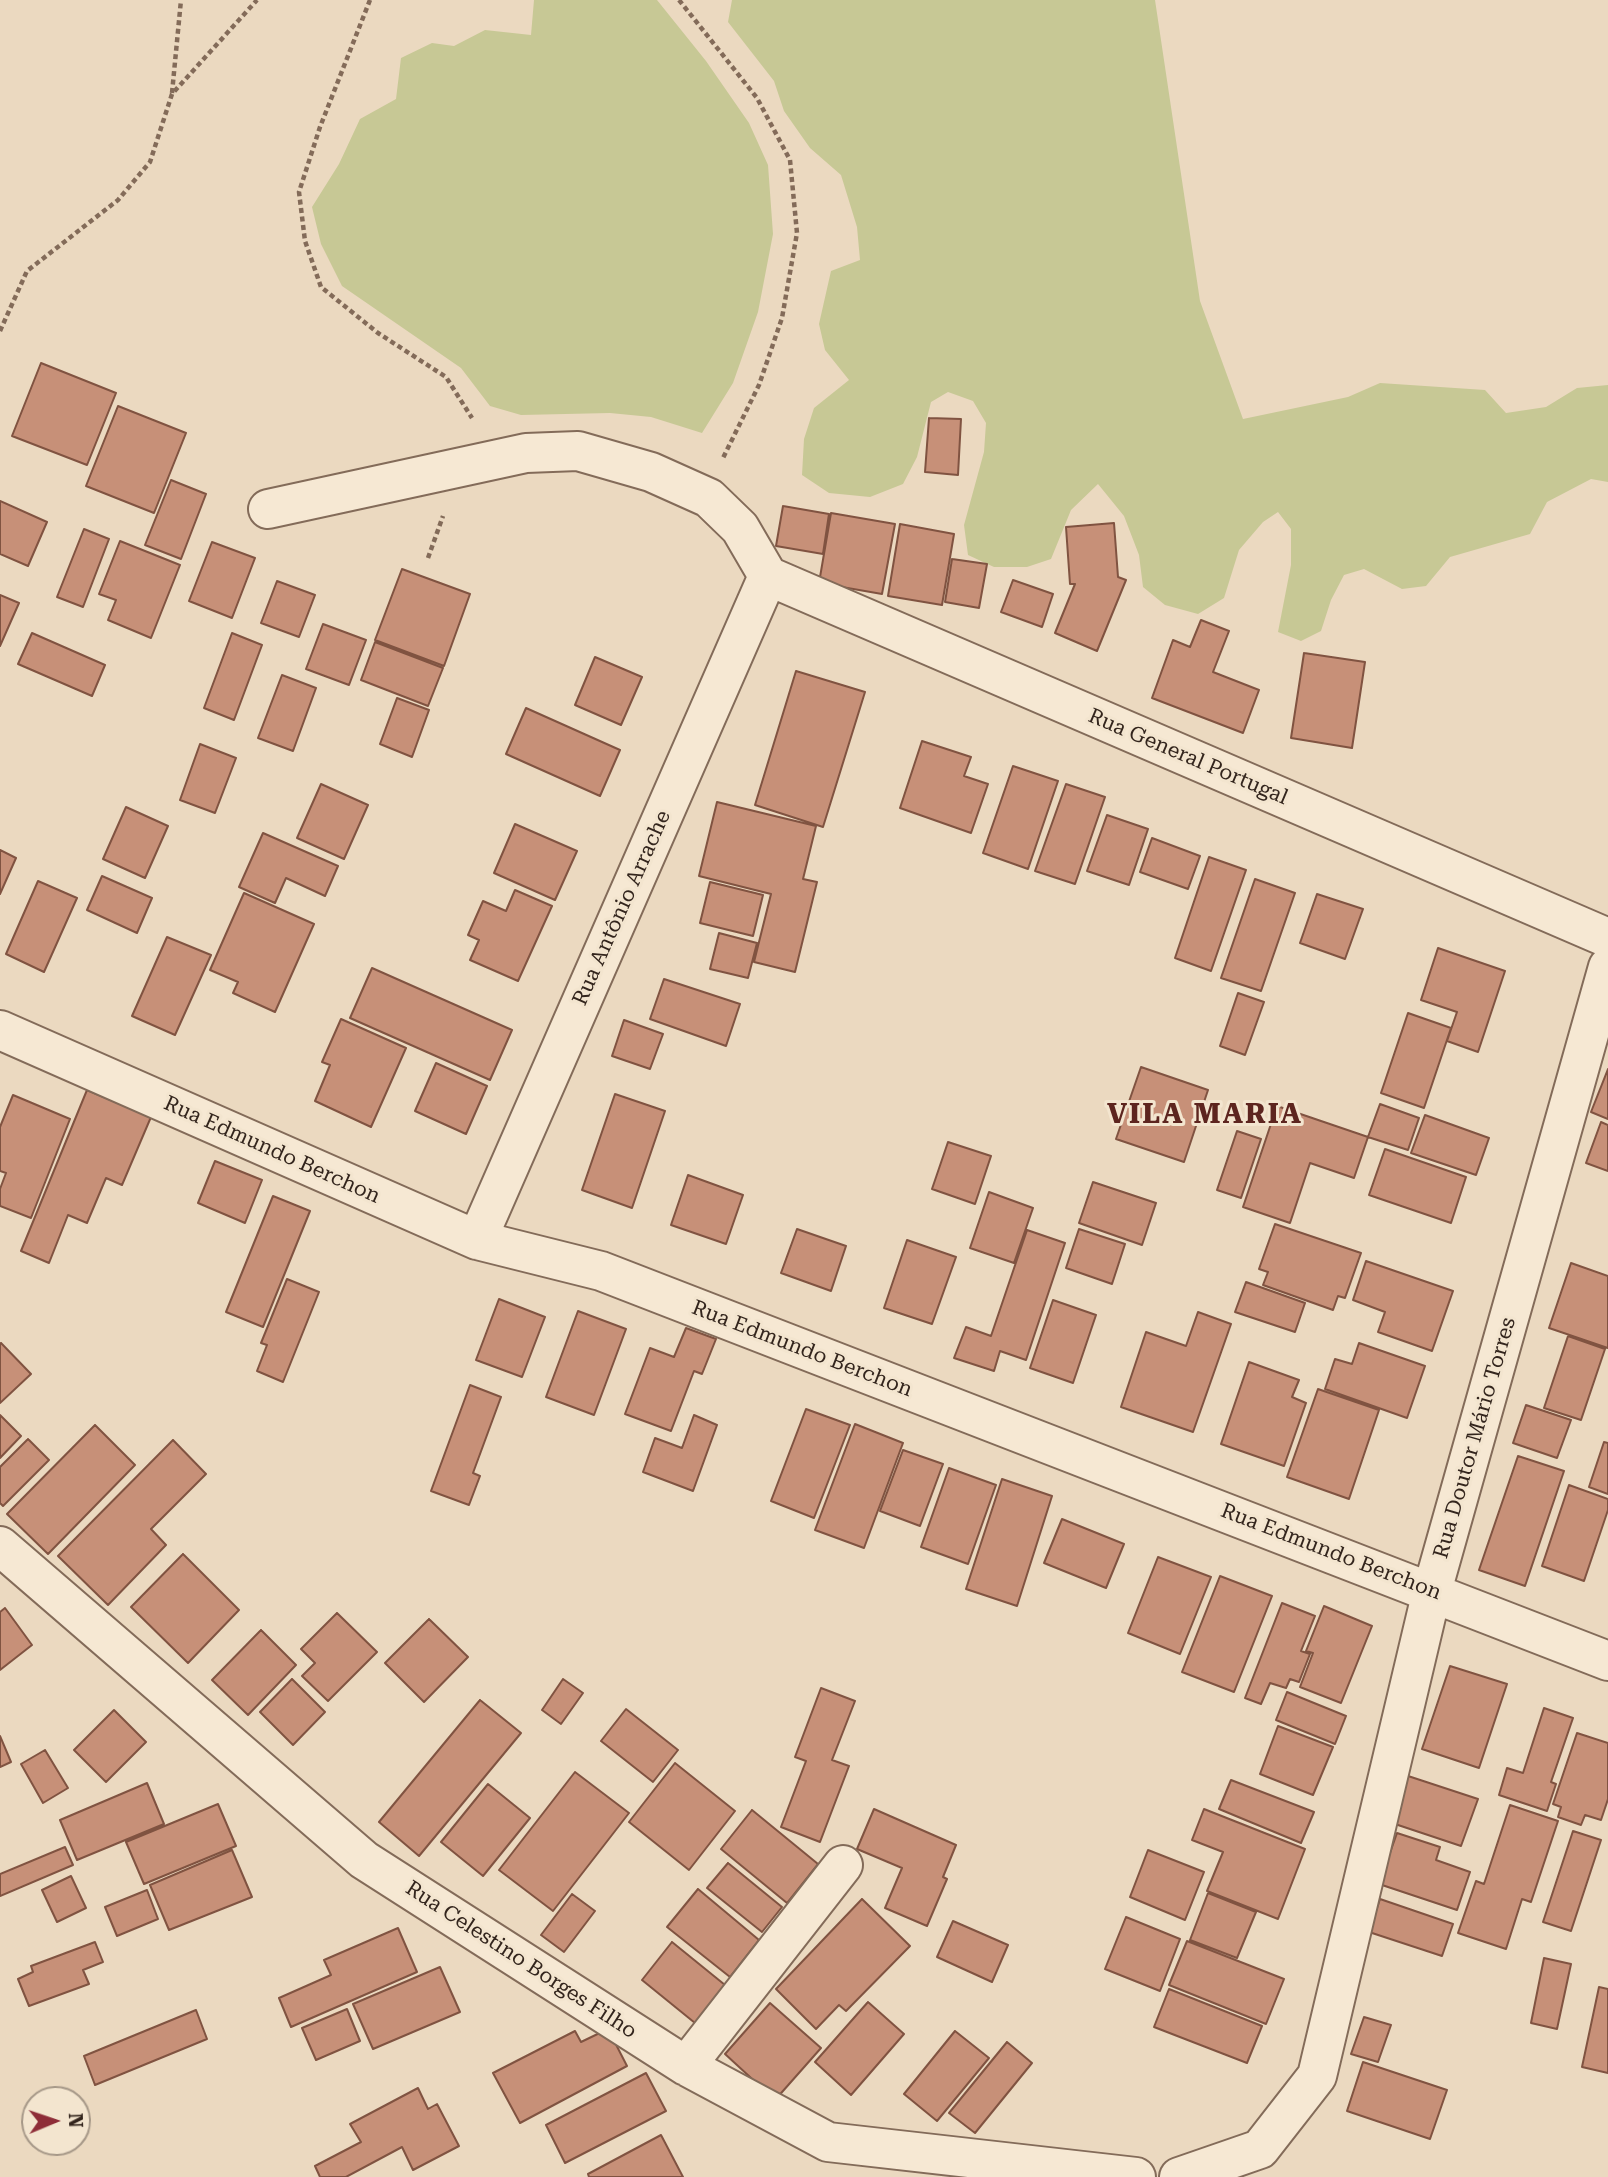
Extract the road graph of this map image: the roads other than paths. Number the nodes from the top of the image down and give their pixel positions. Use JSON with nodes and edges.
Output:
{"nodes":[{"id":1,"x":268,"y":509,"type":"dead end"},
{"id":2,"x":768,"y":576,"type":"junction"},
{"id":3,"x":1608,"y":938,"type":"edge"},
{"id":4,"x":1608,"y":967,"type":"edge"},
{"id":5,"x":0,"y":1030,"type":"edge"},
{"id":6,"x":477,"y":1240,"type":"junction"},
{"id":7,"x":0,"y":1546,"type":"edge"},
{"id":8,"x":1432,"y":1591,"type":"junction"},
{"id":9,"x":1608,"y":1661,"type":"edge"},
{"id":10,"x":843,"y":1866,"type":"dead end"},
{"id":11,"x":686,"y":2066,"type":"junction"},
{"id":12,"x":1136,"y":2177,"type":"edge"},
{"id":13,"x":1179,"y":2177,"type":"edge"}],
"edges":[{"from":1,"to":2,"type":"street"},
{"from":2,"to":3,"type":"street","name":"Rua General Portugal"},
{"from":2,"to":6,"type":"street","name":"Rua Antônio Arrache"},
{"from":4,"to":8,"type":"street","name":"Rua Doutor Mário Torres"},
{"from":5,"to":6,"type":"street","name":"Rua Edmundo Berchon"},
{"from":6,"to":8,"type":"street","name":"Rua Edmundo Berchon"},
{"from":7,"to":11,"type":"street","name":"Rua Celestino Borges Filho"},
{"from":8,"to":9,"type":"street","name":"Rua Edmundo Berchon"},
{"from":8,"to":13,"type":"street","name":"Rua Doutor Mário Torres"},
{"from":10,"to":11,"type":"street"},
{"from":11,"to":12,"type":"street","name":"Rua Celestino Borges Filho"}]}
